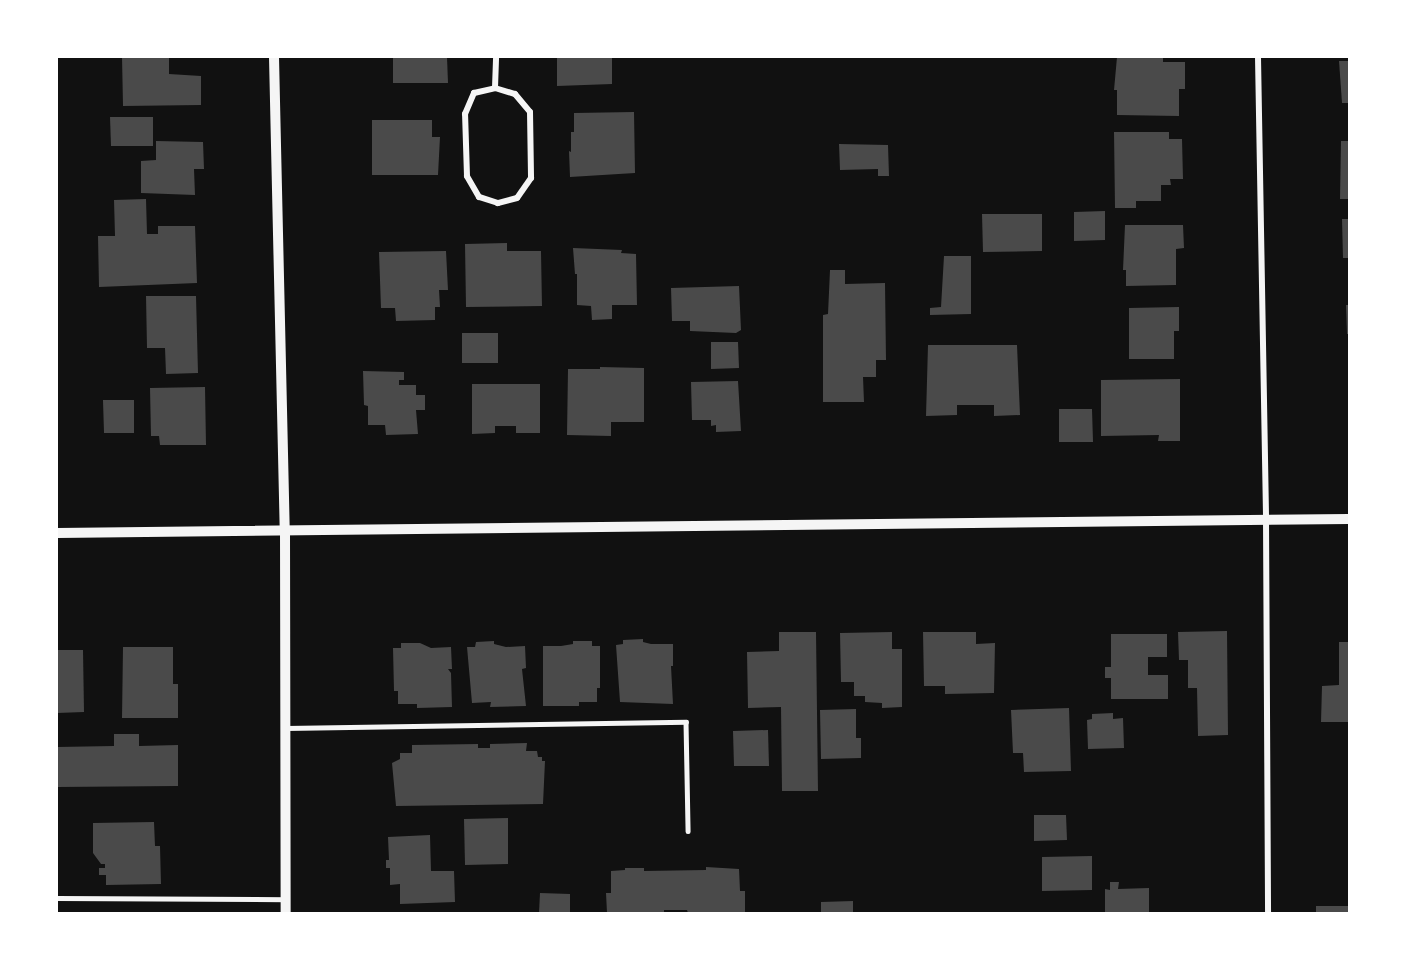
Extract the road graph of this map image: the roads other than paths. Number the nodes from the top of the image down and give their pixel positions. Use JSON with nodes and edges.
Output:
{"nodes":[{"id":1,"x":274,"y":57,"type":"edge"},
{"id":2,"x":496,"y":57,"type":"edge"},
{"id":3,"x":1258,"y":57,"type":"edge"},
{"id":4,"x":495,"y":88,"type":"junction"},
{"id":5,"x":1349,"y":519,"type":"edge"},
{"id":6,"x":1266,"y":520,"type":"junction"},
{"id":7,"x":285,"y":531,"type":"junction"},
{"id":8,"x":57,"y":533,"type":"edge"},
{"id":9,"x":286,"y":728,"type":"junction"},
{"id":10,"x":688,"y":831,"type":"dead end"},
{"id":11,"x":57,"y":898,"type":"edge"},
{"id":12,"x":286,"y":899,"type":"junction"},
{"id":13,"x":286,"y":913,"type":"edge"},
{"id":14,"x":1268,"y":913,"type":"edge"}],
"edges":[{"from":1,"to":7,"type":"street"},
{"from":2,"to":4,"type":"street"},
{"from":3,"to":6,"type":"street"},
{"from":4,"to":4,"type":"street"},
{"from":5,"to":6,"type":"street"},
{"from":6,"to":7,"type":"street"},
{"from":6,"to":14,"type":"street"},
{"from":7,"to":8,"type":"street"},
{"from":7,"to":9,"type":"street"},
{"from":9,"to":10,"type":"lane"},
{"from":9,"to":12,"type":"street"},
{"from":11,"to":12,"type":"lane"},
{"from":12,"to":13,"type":"street"}]}
